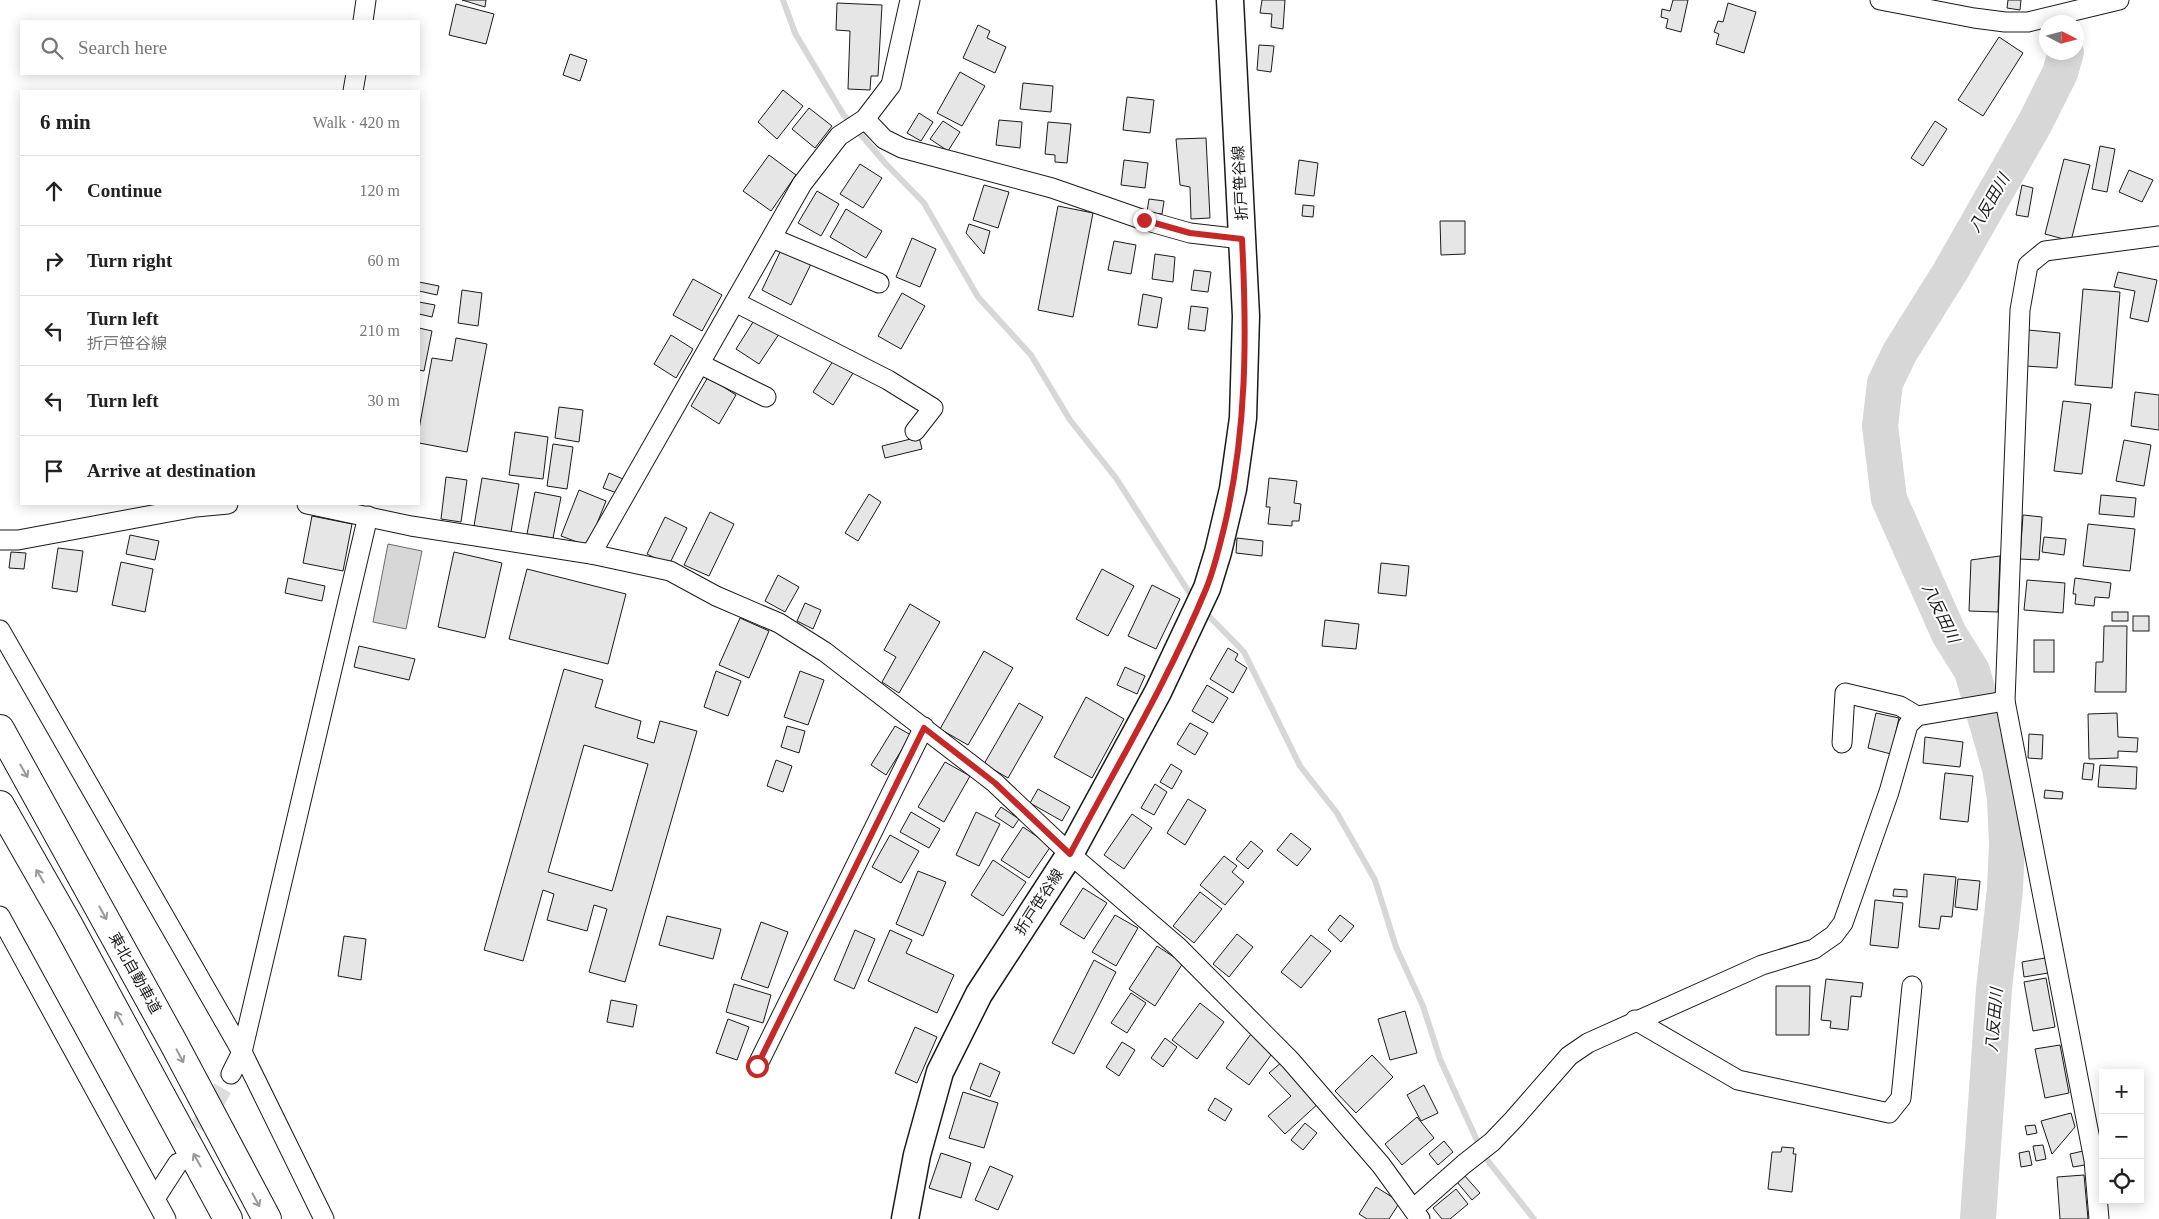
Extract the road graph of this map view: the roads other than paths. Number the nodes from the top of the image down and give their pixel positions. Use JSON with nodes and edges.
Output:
{"nodes":[{"id":1,"x":366,"y":0,"type":"edge"},
{"id":2,"x":910,"y":0,"type":"edge"},
{"id":3,"x":1230,"y":0,"type":"edge"},
{"id":4,"x":1880,"y":0,"type":"edge"},
{"id":5,"x":2119,"y":0,"type":"edge"},
{"id":6,"x":363,"y":20,"type":"edge"},
{"id":7,"x":356,"y":75,"type":"edge"},
{"id":8,"x":354,"y":90,"type":"edge"},
{"id":9,"x":866,"y":119,"type":"junction"},
{"id":10,"x":2159,"y":236,"type":"edge"},
{"id":11,"x":772,"y":238,"type":"junction"},
{"id":12,"x":1242,"y":239,"type":"junction"},
{"id":13,"x":879,"y":283,"type":"dead end"},
{"id":14,"x":735,"y":302,"type":"junction"},
{"id":15,"x":700,"y":364,"type":"junction"},
{"id":16,"x":766,"y":397,"type":"dead end"},
{"id":17,"x":915,"y":431,"type":"dead end"},
{"id":18,"x":220,"y":505,"type":"edge"},
{"id":19,"x":328,"y":505,"type":"edge"},
{"id":20,"x":368,"y":516,"type":"junction"},
{"id":21,"x":0,"y":540,"type":"edge"},
{"id":22,"x":591,"y":554,"type":"junction"},
{"id":23,"x":0,"y":630,"type":"edge"},
{"id":24,"x":2005,"y":701,"type":"junction"},
{"id":25,"x":1917,"y":716,"type":"junction"},
{"id":26,"x":924,"y":728,"type":"junction"},
{"id":27,"x":0,"y":729,"type":"edge"},
{"id":28,"x":1842,"y":744,"type":"dead end"},
{"id":29,"x":0,"y":805,"type":"edge"},
{"id":30,"x":1070,"y":854,"type":"junction"},
{"id":31,"x":0,"y":916,"type":"edge"},
{"id":32,"x":1912,"y":986,"type":"dead end"},
{"id":33,"x":1635,"y":1020,"type":"junction"},
{"id":34,"x":242,"y":1052,"type":"junction"},
{"id":35,"x":757,"y":1066,"type":"dead end"},
{"id":36,"x":231,"y":1074,"type":"tunnel mouth"},
{"id":37,"x":178,"y":1163,"type":"tunnel mouth"},
{"id":38,"x":156,"y":1197,"type":"junction"},
{"id":39,"x":1417,"y":1214,"type":"edge"},
{"id":40,"x":166,"y":1219,"type":"edge"},
{"id":41,"x":228,"y":1219,"type":"edge"},
{"id":42,"x":267,"y":1219,"type":"edge"},
{"id":43,"x":324,"y":1219,"type":"edge"},
{"id":44,"x":905,"y":1219,"type":"edge"},
{"id":45,"x":2099,"y":1219,"type":"edge"}],
"edges":[{"from":1,"to":6,"type":"street"},
{"from":2,"to":9,"type":"street"},
{"from":3,"to":12,"type":"main road","name":"折戸笹谷線"},
{"from":4,"to":5,"type":"street"},
{"from":7,"to":8,"type":"street"},
{"from":9,"to":11,"type":"street"},
{"from":9,"to":12,"type":"street"},
{"from":10,"to":24,"type":"street"},
{"from":11,"to":13,"type":"street"},
{"from":11,"to":14,"type":"street"},
{"from":12,"to":30,"type":"main road","name":"折戸笹谷線"},
{"from":14,"to":15,"type":"street"},
{"from":14,"to":17,"type":"street"},
{"from":15,"to":16,"type":"street"},
{"from":15,"to":22,"type":"street"},
{"from":18,"to":21,"type":"street"},
{"from":19,"to":20,"type":"street"},
{"from":20,"to":22,"type":"street"},
{"from":20,"to":34,"type":"street"},
{"from":22,"to":26,"type":"street"},
{"from":23,"to":34,"type":"street"},
{"from":24,"to":25,"type":"street"},
{"from":24,"to":45,"type":"street"},
{"from":25,"to":28,"type":"street"},
{"from":25,"to":33,"type":"street"},
{"from":26,"to":30,"type":"street"},
{"from":26,"to":35,"type":"street"},
{"from":27,"to":42,"type":"highway","name":"東北自動車道","one_way":true},
{"from":41,"to":29,"type":"highway","one_way":true},
{"from":30,"to":39,"type":"street"},
{"from":30,"to":44,"type":"main road","name":"折戸笹谷線"},
{"from":31,"to":38,"type":"street"},
{"from":32,"to":33,"type":"street"},
{"from":33,"to":39,"type":"street"},
{"from":34,"to":36,"type":"street"},
{"from":34,"to":43,"type":"street"},
{"from":37,"to":38,"type":"street"},
{"from":38,"to":40,"type":"street"}]}
